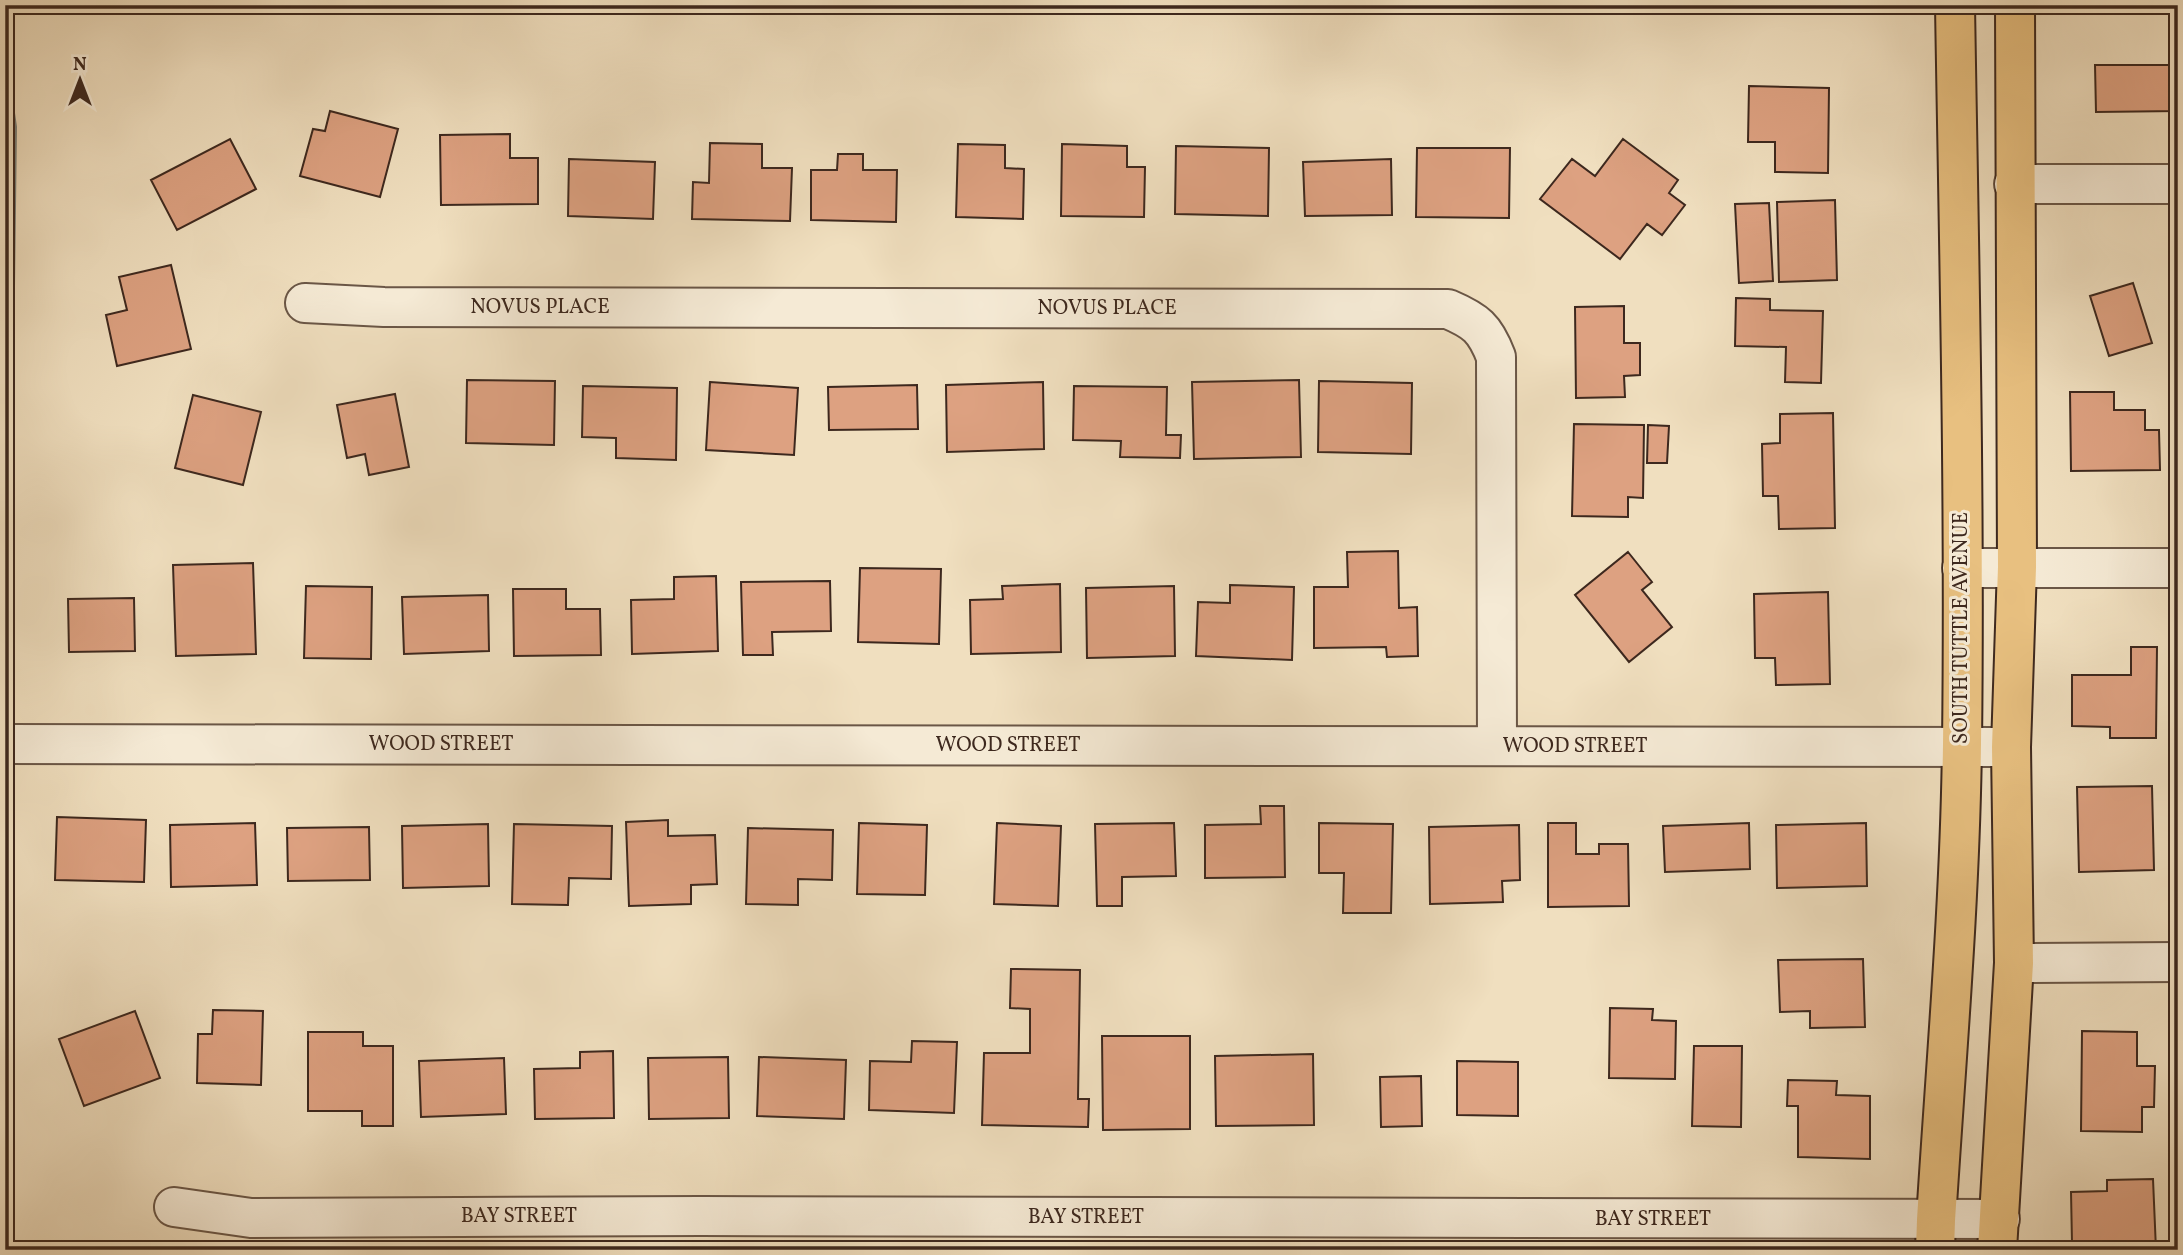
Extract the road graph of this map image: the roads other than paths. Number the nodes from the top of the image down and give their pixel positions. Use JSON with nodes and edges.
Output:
{"nodes":[{"id":1,"x":1955,"y":5,"type":"edge"},
{"id":2,"x":2015,"y":5,"type":"edge"},
{"id":3,"x":2014,"y":184,"type":"junction"},
{"id":4,"x":2178,"y":184,"type":"edge"},
{"id":5,"x":305,"y":303,"type":"dead end"},
{"id":6,"x":2017,"y":567,"type":"junction"},
{"id":7,"x":1962,"y":568,"type":"junction"},
{"id":8,"x":2178,"y":568,"type":"edge"},
{"id":9,"x":15,"y":744,"type":"edge"},
{"id":10,"x":1497,"y":746,"type":"junction"},
{"id":11,"x":1962,"y":746,"type":"junction"},
{"id":12,"x":2011,"y":747,"type":"junction"},
{"id":13,"x":2178,"y":962,"type":"edge"},
{"id":14,"x":2014,"y":963,"type":"junction"},
{"id":15,"x":174,"y":1207,"type":"dead end"},
{"id":16,"x":1998,"y":1234,"type":"edge"},
{"id":17,"x":1936,"y":1235,"type":"edge"}],
"edges":[{"from":1,"to":7,"type":"main road","name":"SOUTH TUTTLE AVENUE"},
{"from":2,"to":3,"type":"main road"},
{"from":3,"to":4,"type":"street"},
{"from":3,"to":6,"type":"main road"},
{"from":5,"to":10,"type":"street","name":"NOVUS PLACE"},
{"from":6,"to":7,"type":"street"},
{"from":6,"to":8,"type":"street"},
{"from":6,"to":12,"type":"main road"},
{"from":7,"to":11,"type":"main road","name":"SOUTH TUTTLE AVENUE"},
{"from":9,"to":10,"type":"street","name":"WOOD STREET"},
{"from":10,"to":11,"type":"street","name":"WOOD STREET"},
{"from":11,"to":12,"type":"street","name":"WOOD STREET"},
{"from":11,"to":17,"type":"main road","name":"SOUTH TUTTLE AVENUE"},
{"from":12,"to":14,"type":"main road"},
{"from":13,"to":14,"type":"street"},
{"from":14,"to":16,"type":"main road"},
{"from":15,"to":17,"type":"street","name":"BAY STREET"},
{"from":16,"to":17,"type":"street","name":"BAY STREET"}]}
